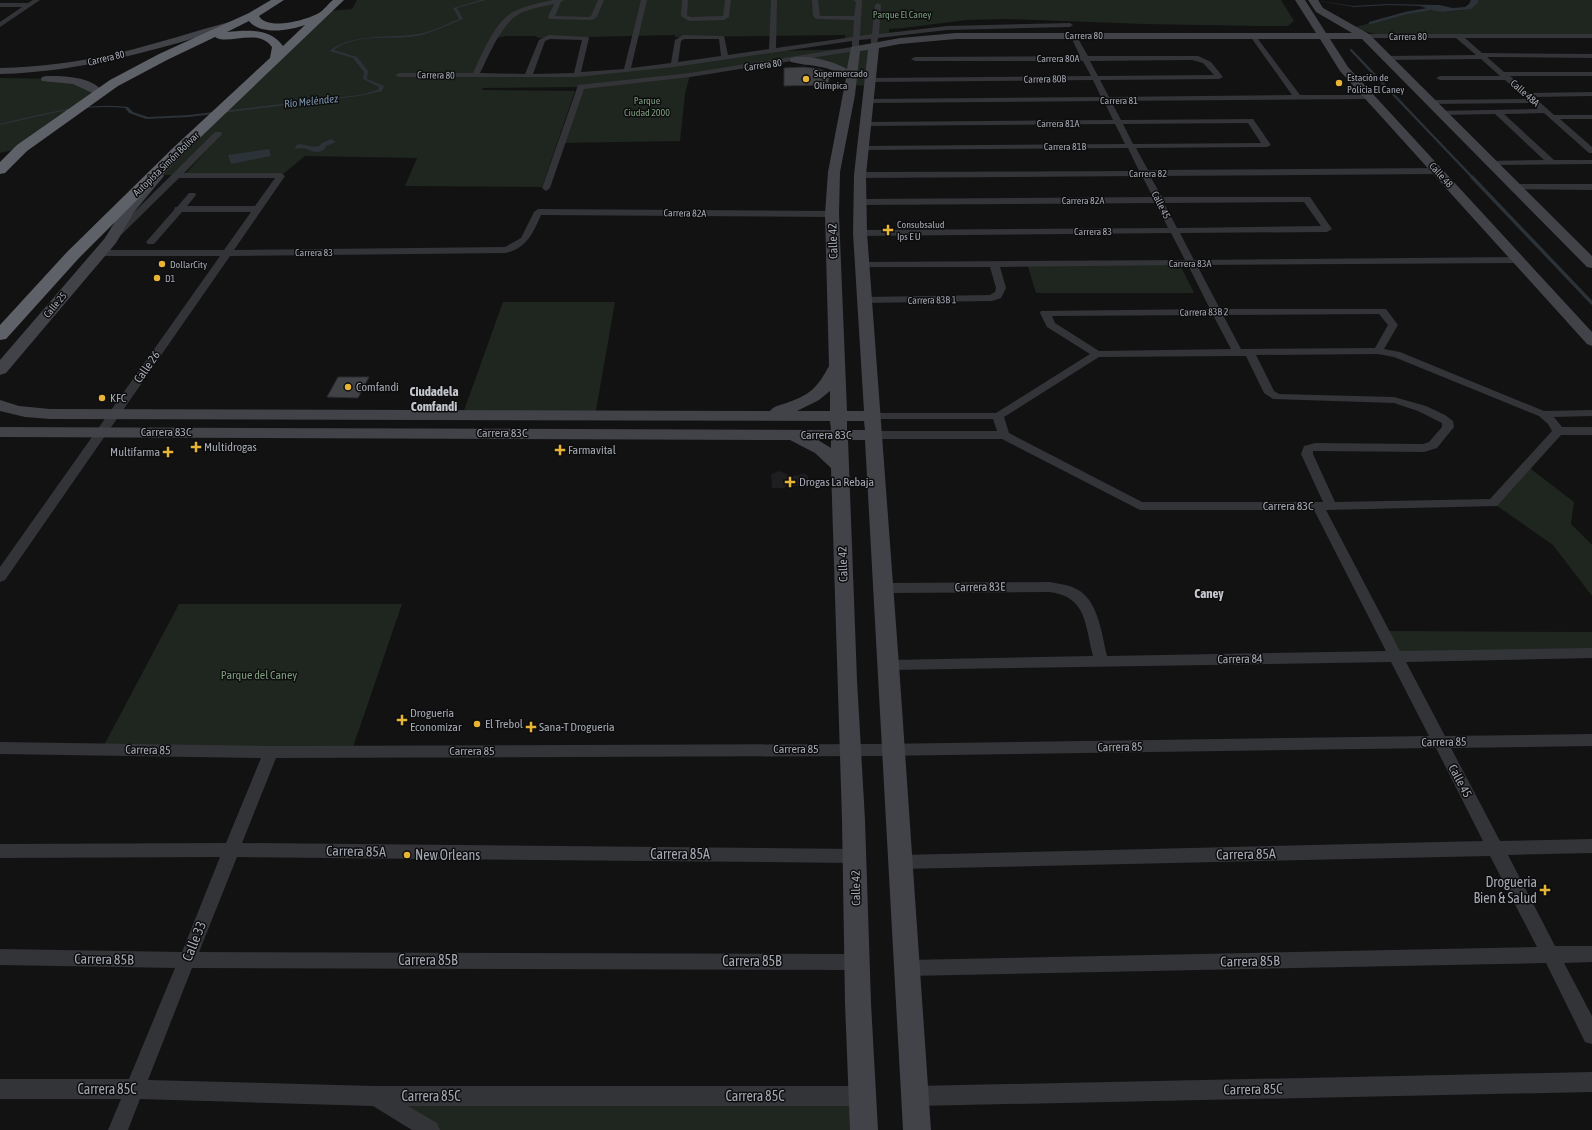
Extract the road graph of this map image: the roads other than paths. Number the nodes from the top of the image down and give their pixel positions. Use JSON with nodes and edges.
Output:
{"nodes":[{"id":1,"x":37,"y":0,"type":"edge"},
{"id":2,"x":339,"y":0,"type":"edge"},
{"id":3,"x":560,"y":0,"type":"edge"},
{"id":4,"x":601,"y":0,"type":"edge"},
{"id":5,"x":644,"y":0,"type":"edge"},
{"id":6,"x":685,"y":0,"type":"edge"},
{"id":7,"x":728,"y":0,"type":"edge"},
{"id":8,"x":774,"y":0,"type":"edge"},
{"id":9,"x":815,"y":0,"type":"edge"},
{"id":10,"x":857,"y":0,"type":"edge"},
{"id":11,"x":1300,"y":0,"type":"edge"},
{"id":12,"x":1313,"y":0,"type":"edge"},
{"id":13,"x":276,"y":2,"type":"edge"},
{"id":14,"x":0,"y":5,"type":"edge"},
{"id":15,"x":29,"y":5,"type":"junction"},
{"id":16,"x":878,"y":5,"type":"dead end"},
{"id":17,"x":327,"y":11,"type":"junction"},
{"id":18,"x":858,"y":18,"type":"junction"},
{"id":19,"x":233,"y":24,"type":"junction"},
{"id":20,"x":1070,"y":25,"type":"dead end"},
{"id":21,"x":1316,"y":25,"type":"junction"},
{"id":22,"x":0,"y":26,"type":"edge"},
{"id":23,"x":1352,"y":28,"type":"junction"},
{"id":24,"x":1074,"y":35,"type":"junction"},
{"id":25,"x":1287,"y":35,"type":"junction"},
{"id":26,"x":1253,"y":36,"type":"junction"},
{"id":27,"x":1323,"y":36,"type":"junction"},
{"id":28,"x":1365,"y":36,"type":"junction"},
{"id":29,"x":1384,"y":36,"type":"junction"},
{"id":30,"x":1458,"y":36,"type":"junction"},
{"id":31,"x":1592,"y":36,"type":"edge"},
{"id":32,"x":875,"y":41,"type":"junction"},
{"id":33,"x":856,"y":44,"type":"junction"},
{"id":34,"x":188,"y":45,"type":"junction"},
{"id":35,"x":772,"y":51,"type":"junction"},
{"id":36,"x":1482,"y":56,"type":"junction"},
{"id":37,"x":1592,"y":56,"type":"edge"},
{"id":38,"x":725,"y":57,"type":"junction"},
{"id":39,"x":1086,"y":58,"type":"junction"},
{"id":40,"x":1386,"y":58,"type":"junction"},
{"id":41,"x":276,"y":59,"type":"junction"},
{"id":42,"x":915,"y":59,"type":"dead end"},
{"id":43,"x":795,"y":60,"type":"junction"},
{"id":44,"x":95,"y":61,"type":"junction"},
{"id":45,"x":674,"y":65,"type":"junction"},
{"id":46,"x":0,"y":71,"type":"edge"},
{"id":47,"x":102,"y":71,"type":"dead end"},
{"id":48,"x":627,"y":71,"type":"junction"},
{"id":49,"x":1592,"y":74,"type":"edge"},
{"id":50,"x":399,"y":75,"type":"dead end"},
{"id":51,"x":577,"y":75,"type":"junction"},
{"id":52,"x":89,"y":76,"type":"dead end"},
{"id":53,"x":475,"y":76,"type":"junction"},
{"id":54,"x":528,"y":76,"type":"junction"},
{"id":55,"x":1506,"y":76,"type":"junction"},
{"id":56,"x":851,"y":77,"type":"junction"},
{"id":57,"x":1219,"y":77,"type":"joint"},
{"id":58,"x":0,"y":78,"type":"edge"},
{"id":59,"x":1096,"y":78,"type":"junction"},
{"id":60,"x":1440,"y":78,"type":"dead end"},
{"id":61,"x":72,"y":79,"type":"junction"},
{"id":62,"x":870,"y":80,"type":"junction"},
{"id":63,"x":1592,"y":94,"type":"edge"},
{"id":64,"x":1527,"y":95,"type":"junction"},
{"id":65,"x":95,"y":96,"type":"junction"},
{"id":66,"x":1370,"y":97,"type":"junction"},
{"id":67,"x":1298,"y":98,"type":"junction"},
{"id":68,"x":1107,"y":100,"type":"junction"},
{"id":69,"x":868,"y":101,"type":"junction"},
{"id":70,"x":1534,"y":101,"type":"junction"},
{"id":71,"x":1431,"y":102,"type":"junction"},
{"id":72,"x":1546,"y":111,"type":"junction"},
{"id":73,"x":1441,"y":112,"type":"junction"},
{"id":74,"x":1497,"y":112,"type":"junction"},
{"id":75,"x":1553,"y":117,"type":"junction"},
{"id":76,"x":1592,"y":117,"type":"edge"},
{"id":77,"x":1119,"y":122,"type":"junction"},
{"id":78,"x":866,"y":124,"type":"junction"},
{"id":79,"x":218,"y":134,"type":"dead end"},
{"id":80,"x":1578,"y":139,"type":"junction"},
{"id":81,"x":1592,"y":139,"type":"edge"},
{"id":82,"x":1267,"y":145,"type":"joint"},
{"id":83,"x":1131,"y":146,"type":"junction"},
{"id":84,"x":863,"y":148,"type":"junction"},
{"id":85,"x":179,"y":150,"type":"junction"},
{"id":86,"x":1592,"y":151,"type":"edge"},
{"id":87,"x":1551,"y":162,"type":"junction"},
{"id":88,"x":1592,"y":162,"type":"edge"},
{"id":89,"x":1491,"y":163,"type":"junction"},
{"id":90,"x":0,"y":170,"type":"edge"},
{"id":91,"x":1437,"y":171,"type":"junction"},
{"id":92,"x":1145,"y":173,"type":"junction"},
{"id":93,"x":176,"y":175,"type":"junction"},
{"id":94,"x":860,"y":175,"type":"junction"},
{"id":95,"x":1516,"y":187,"type":"junction"},
{"id":96,"x":1592,"y":187,"type":"edge"},
{"id":97,"x":546,"y":188,"type":"dead end"},
{"id":98,"x":192,"y":195,"type":"dead end"},
{"id":99,"x":1159,"y":200,"type":"junction"},
{"id":100,"x":859,"y":202,"type":"junction"},
{"id":101,"x":178,"y":209,"type":"junction"},
{"id":102,"x":258,"y":209,"type":"junction"},
{"id":103,"x":832,"y":214,"type":"junction"},
{"id":104,"x":1326,"y":229,"type":"joint"},
{"id":105,"x":1175,"y":230,"type":"junction"},
{"id":106,"x":860,"y":233,"type":"junction"},
{"id":107,"x":111,"y":240,"type":"junction"},
{"id":108,"x":525,"y":240,"type":"joint"},
{"id":109,"x":151,"y":242,"type":"dead end"},
{"id":110,"x":100,"y":253,"type":"junction"},
{"id":111,"x":226,"y":253,"type":"junction"},
{"id":112,"x":1518,"y":260,"type":"junction"},
{"id":113,"x":1191,"y":263,"type":"junction"},
{"id":114,"x":994,"y":264,"type":"junction"},
{"id":115,"x":1592,"y":264,"type":"edge"},
{"id":116,"x":862,"y":265,"type":"junction"},
{"id":117,"x":864,"y":300,"type":"junction"},
{"id":118,"x":1217,"y":311,"type":"junction"},
{"id":119,"x":0,"y":335,"type":"edge"},
{"id":120,"x":1592,"y":341,"type":"edge"},
{"id":121,"x":1378,"y":351,"type":"junction"},
{"id":122,"x":1244,"y":352,"type":"junction"},
{"id":123,"x":1097,"y":354,"type":"junction"},
{"id":124,"x":837,"y":363,"type":"junction"},
{"id":125,"x":0,"y":370,"type":"edge"},
{"id":126,"x":0,"y":405,"type":"edge"},
{"id":127,"x":1592,"y":413,"type":"edge"},
{"id":128,"x":114,"y":414,"type":"junction"},
{"id":129,"x":1542,"y":414,"type":"junction"},
{"id":130,"x":440,"y":416,"type":"junction"},
{"id":131,"x":507,"y":416,"type":"junction"},
{"id":132,"x":745,"y":416,"type":"junction"},
{"id":133,"x":872,"y":416,"type":"junction"},
{"id":134,"x":998,"y":416,"type":"junction"},
{"id":135,"x":839,"y":425,"type":"junction"},
{"id":136,"x":1558,"y":431,"type":"junction"},
{"id":137,"x":1592,"y":431,"type":"edge"},
{"id":138,"x":0,"y":432,"type":"edge"},
{"id":139,"x":102,"y":432,"type":"junction"},
{"id":140,"x":432,"y":433,"type":"junction"},
{"id":141,"x":502,"y":434,"type":"junction"},
{"id":142,"x":776,"y":435,"type":"junction"},
{"id":143,"x":873,"y":435,"type":"junction"},
{"id":144,"x":1004,"y":435,"type":"junction"},
{"id":145,"x":840,"y":468,"type":"junction"},
{"id":146,"x":1324,"y":506,"type":"junction"},
{"id":147,"x":0,"y":577,"type":"edge"},
{"id":148,"x":884,"y":588,"type":"junction"},
{"id":149,"x":1592,"y":653,"type":"edge"},
{"id":150,"x":1396,"y":656,"type":"junction"},
{"id":151,"x":1101,"y":662,"type":"junction"},
{"id":152,"x":889,"y":665,"type":"junction"},
{"id":153,"x":1592,"y":740,"type":"edge"},
{"id":154,"x":1440,"y":742,"type":"junction"},
{"id":155,"x":0,"y":748,"type":"edge"},
{"id":156,"x":852,"y":748,"type":"junction"},
{"id":157,"x":894,"y":750,"type":"junction"},
{"id":158,"x":271,"y":752,"type":"junction"},
{"id":159,"x":1592,"y":846,"type":"edge"},
{"id":160,"x":1495,"y":848,"type":"junction"},
{"id":161,"x":231,"y":850,"type":"junction"},
{"id":162,"x":0,"y":851,"type":"edge"},
{"id":163,"x":856,"y":856,"type":"junction"},
{"id":164,"x":901,"y":862,"type":"junction"},
{"id":165,"x":1592,"y":954,"type":"edge"},
{"id":166,"x":1550,"y":955,"type":"junction"},
{"id":167,"x":0,"y":957,"type":"edge"},
{"id":168,"x":187,"y":960,"type":"junction"},
{"id":169,"x":857,"y":962,"type":"junction"},
{"id":170,"x":907,"y":968,"type":"junction"},
{"id":171,"x":1592,"y":1035,"type":"edge"},
{"id":172,"x":1592,"y":1082,"type":"edge"},
{"id":173,"x":0,"y":1089,"type":"edge"},
{"id":174,"x":134,"y":1089,"type":"junction"},
{"id":175,"x":375,"y":1096,"type":"junction"},
{"id":176,"x":862,"y":1096,"type":"junction"},
{"id":177,"x":915,"y":1096,"type":"junction"},
{"id":178,"x":118,"y":1130,"type":"edge"},
{"id":179,"x":430,"y":1130,"type":"edge"},
{"id":180,"x":864,"y":1130,"type":"edge"},
{"id":181,"x":917,"y":1130,"type":"edge"}],
"edges":[{"from":1,"to":15,"type":"street"},
{"from":2,"to":17,"type":"highway","name":"Autopista Simón Bolívar"},
{"from":3,"to":4,"type":"street"},
{"from":3,"to":53,"type":"street"},
{"from":5,"to":48,"type":"street"},
{"from":6,"to":7,"type":"street"},
{"from":8,"to":35,"type":"street"},
{"from":9,"to":18,"type":"street"},
{"from":10,"to":18,"type":"street","name":"Calle 42"},
{"from":11,"to":21,"type":"street","name":"Calle 48"},
{"from":12,"to":23,"type":"street"},
{"from":13,"to":17,"type":"highway"},
{"from":13,"to":19,"type":"highway"},
{"from":14,"to":15,"type":"street"},
{"from":15,"to":22,"type":"street"},
{"from":16,"to":32,"type":"street"},
{"from":17,"to":41,"type":"highway","name":"Autopista Simón Bolívar"},
{"from":18,"to":33,"type":"street","name":"Calle 42"},
{"from":19,"to":34,"type":"highway"},
{"from":19,"to":44,"type":"street","name":"Carrera 80"},
{"from":20,"to":32,"type":"street","name":"Carrera 80"},
{"from":21,"to":25,"type":"street"},
{"from":21,"to":27,"type":"street","name":"Calle 48"},
{"from":23,"to":28,"type":"street"},
{"from":23,"to":29,"type":"street"},
{"from":24,"to":26,"type":"street","name":"Carrera 80"},
{"from":24,"to":32,"type":"street","name":"Carrera 80"},
{"from":24,"to":39,"type":"street","name":"Calle 45"},
{"from":25,"to":26,"type":"street","name":"Carrera 80"},
{"from":25,"to":27,"type":"street","name":"Carrera 80"},
{"from":26,"to":67,"type":"street"},
{"from":27,"to":28,"type":"street","name":"Carrera 80"},
{"from":27,"to":66,"type":"street","name":"Calle 48"},
{"from":28,"to":29,"type":"street","name":"Carrera 80"},
{"from":28,"to":40,"type":"street"},
{"from":29,"to":30,"type":"street","name":"Carrera 80"},
{"from":30,"to":31,"type":"street","name":"Carrera 80"},
{"from":30,"to":36,"type":"street","name":"Calle 48A"},
{"from":32,"to":33,"type":"street","name":"Carrera 80"},
{"from":32,"to":62,"type":"street"},
{"from":33,"to":35,"type":"street","name":"Carrera 80"},
{"from":33,"to":43,"type":"street","name":"Carrera 80"},
{"from":33,"to":56,"type":"street","name":"Calle 42"},
{"from":34,"to":41,"type":"highway"},
{"from":34,"to":65,"type":"highway"},
{"from":35,"to":38,"type":"street","name":"Carrera 80"},
{"from":36,"to":37,"type":"street"},
{"from":36,"to":40,"type":"street"},
{"from":36,"to":55,"type":"street","name":"Calle 48A"},
{"from":38,"to":45,"type":"street","name":"Carrera 80"},
{"from":38,"to":45,"type":"street"},
{"from":39,"to":42,"type":"street","name":"Carrera 80A"},
{"from":39,"to":57,"type":"street","name":"Carrera 80A"},
{"from":39,"to":59,"type":"street","name":"Calle 45"},
{"from":40,"to":71,"type":"street"},
{"from":41,"to":85,"type":"highway","name":"Autopista Simón Bolívar"},
{"from":43,"to":56,"type":"street"},
{"from":43,"to":97,"type":"street","name":"Carrera 80"},
{"from":44,"to":46,"type":"street","name":"Carrera 80"},
{"from":44,"to":47,"type":"street"},
{"from":45,"to":48,"type":"street","name":"Carrera 80"},
{"from":48,"to":51,"type":"street","name":"Carrera 80"},
{"from":49,"to":55,"type":"street"},
{"from":50,"to":53,"type":"street","name":"Carrera 80"},
{"from":51,"to":54,"type":"street","name":"Carrera 80"},
{"from":51,"to":54,"type":"street"},
{"from":52,"to":61,"type":"street"},
{"from":53,"to":54,"type":"street","name":"Carrera 80"},
{"from":55,"to":60,"type":"street"},
{"from":55,"to":64,"type":"street","name":"Calle 48A"},
{"from":56,"to":103,"type":"street","name":"Calle 42"},
{"from":57,"to":59,"type":"street","name":"Carrera 80B"},
{"from":58,"to":61,"type":"street","name":"Carrera 80"},
{"from":59,"to":62,"type":"street","name":"Carrera 80B"},
{"from":59,"to":68,"type":"street","name":"Calle 45"},
{"from":61,"to":65,"type":"street","name":"Carrera 80"},
{"from":62,"to":69,"type":"street"},
{"from":63,"to":64,"type":"street"},
{"from":64,"to":70,"type":"street","name":"Calle 48A"},
{"from":65,"to":90,"type":"highway"},
{"from":66,"to":67,"type":"street","name":"Carrera 81"},
{"from":66,"to":91,"type":"street","name":"Calle 48"},
{"from":67,"to":68,"type":"street","name":"Carrera 81"},
{"from":68,"to":69,"type":"street","name":"Carrera 81"},
{"from":68,"to":77,"type":"street","name":"Calle 45"},
{"from":69,"to":78,"type":"street"},
{"from":70,"to":71,"type":"street"},
{"from":70,"to":72,"type":"street","name":"Calle 48A"},
{"from":71,"to":73,"type":"street"},
{"from":72,"to":74,"type":"street"},
{"from":72,"to":75,"type":"street","name":"Calle 48A"},
{"from":73,"to":74,"type":"street"},
{"from":73,"to":89,"type":"street"},
{"from":74,"to":87,"type":"street"},
{"from":75,"to":76,"type":"street"},
{"from":75,"to":80,"type":"street","name":"Calle 48A"},
{"from":77,"to":78,"type":"street","name":"Carrera 81A"},
{"from":77,"to":82,"type":"street","name":"Carrera 81A"},
{"from":77,"to":83,"type":"street","name":"Calle 45"},
{"from":78,"to":84,"type":"street"},
{"from":79,"to":93,"type":"street","name":"Calle 25"},
{"from":80,"to":81,"type":"street"},
{"from":80,"to":86,"type":"street","name":"Calle 48A"},
{"from":82,"to":83,"type":"street","name":"Carrera 81B"},
{"from":83,"to":84,"type":"street","name":"Carrera 81B"},
{"from":83,"to":92,"type":"street","name":"Calle 45"},
{"from":84,"to":94,"type":"street"},
{"from":85,"to":107,"type":"street","name":"Calle 25"},
{"from":85,"to":119,"type":"highway","name":"Autopista Simón Bolívar"},
{"from":87,"to":88,"type":"street"},
{"from":87,"to":89,"type":"street"},
{"from":89,"to":95,"type":"street"},
{"from":91,"to":92,"type":"street","name":"Carrera 82"},
{"from":91,"to":112,"type":"street","name":"Calle 48"},
{"from":92,"to":94,"type":"street","name":"Carrera 82"},
{"from":92,"to":99,"type":"street","name":"Calle 45"},
{"from":93,"to":102,"type":"street","name":"Calle 26"},
{"from":93,"to":107,"type":"street","name":"Calle 25"},
{"from":94,"to":100,"type":"street"},
{"from":95,"to":96,"type":"street"},
{"from":95,"to":115,"type":"street"},
{"from":98,"to":101,"type":"street"},
{"from":99,"to":100,"type":"street","name":"Carrera 82A"},
{"from":99,"to":104,"type":"street","name":"Carrera 82A"},
{"from":99,"to":105,"type":"street","name":"Calle 45"},
{"from":100,"to":106,"type":"street"},
{"from":101,"to":102,"type":"street"},
{"from":101,"to":109,"type":"street"},
{"from":102,"to":111,"type":"street","name":"Calle 26"},
{"from":103,"to":108,"type":"street","name":"Carrera 82A"},
{"from":103,"to":124,"type":"street","name":"Calle 42"},
{"from":104,"to":105,"type":"street","name":"Carrera 83"},
{"from":105,"to":106,"type":"street","name":"Carrera 83"},
{"from":105,"to":113,"type":"street","name":"Calle 45"},
{"from":106,"to":116,"type":"street"},
{"from":107,"to":110,"type":"street","name":"Calle 25"},
{"from":108,"to":111,"type":"street","name":"Carrera 83"},
{"from":110,"to":111,"type":"street","name":"Carrera 83"},
{"from":110,"to":125,"type":"street","name":"Calle 25"},
{"from":111,"to":128,"type":"street","name":"Calle 26"},
{"from":112,"to":113,"type":"street","name":"Carrera 83A"},
{"from":112,"to":120,"type":"street","name":"Calle 48"},
{"from":113,"to":114,"type":"street","name":"Carrera 83A"},
{"from":113,"to":118,"type":"street","name":"Calle 45"},
{"from":114,"to":116,"type":"street","name":"Carrera 83A"},
{"from":114,"to":117,"type":"street","name":"Carrera 83B 1"},
{"from":116,"to":117,"type":"street"},
{"from":117,"to":133,"type":"street"},
{"from":118,"to":121,"type":"street","name":"Carrera 83B 2"},
{"from":118,"to":122,"type":"street","name":"Calle 45"},
{"from":118,"to":123,"type":"street","name":"Carrera 83B 2"},
{"from":121,"to":122,"type":"street"},
{"from":121,"to":129,"type":"street"},
{"from":122,"to":123,"type":"street"},
{"from":122,"to":146,"type":"street","name":"Calle 45"},
{"from":123,"to":134,"type":"street"},
{"from":124,"to":132,"type":"street"},
{"from":124,"to":135,"type":"street","name":"Calle 42"},
{"from":126,"to":128,"type":"street","name":"Carrera 83C"},
{"from":127,"to":129,"type":"street"},
{"from":128,"to":130,"type":"street","name":"Carrera 83C"},
{"from":128,"to":139,"type":"street","name":"Calle 26"},
{"from":129,"to":136,"type":"street"},
{"from":130,"to":131,"type":"street","name":"Carrera 83C"},
{"from":130,"to":140,"type":"street"},
{"from":131,"to":132,"type":"street","name":"Carrera 83C"},
{"from":131,"to":141,"type":"street"},
{"from":132,"to":135,"type":"street","name":"Carrera 83C"},
{"from":133,"to":134,"type":"street","name":"Carrera 83C"},
{"from":133,"to":135,"type":"street","name":"Carrera 83C"},
{"from":133,"to":143,"type":"street"},
{"from":134,"to":144,"type":"street"},
{"from":135,"to":142,"type":"street","name":"Carrera 83C"},
{"from":135,"to":143,"type":"street","name":"Carrera 83C"},
{"from":135,"to":145,"type":"street","name":"Calle 42"},
{"from":136,"to":137,"type":"street"},
{"from":136,"to":146,"type":"street","name":"Carrera 83C"},
{"from":138,"to":139,"type":"street","name":"Carrera 83C"},
{"from":139,"to":140,"type":"street","name":"Carrera 83C"},
{"from":139,"to":147,"type":"street","name":"Calle 26"},
{"from":140,"to":141,"type":"street","name":"Carrera 83C"},
{"from":141,"to":142,"type":"street","name":"Carrera 83C"},
{"from":142,"to":145,"type":"street"},
{"from":143,"to":144,"type":"street","name":"Carrera 83C"},
{"from":143,"to":148,"type":"street"},
{"from":144,"to":146,"type":"street","name":"Carrera 83C"},
{"from":145,"to":156,"type":"street","name":"Calle 42"},
{"from":146,"to":150,"type":"street","name":"Calle 45"},
{"from":148,"to":151,"type":"street","name":"Carrera 83E"},
{"from":148,"to":152,"type":"street"},
{"from":149,"to":150,"type":"street","name":"Carrera 84"},
{"from":150,"to":151,"type":"street","name":"Carrera 84"},
{"from":150,"to":154,"type":"street","name":"Calle 45"},
{"from":151,"to":152,"type":"street","name":"Carrera 84"},
{"from":152,"to":157,"type":"street"},
{"from":153,"to":154,"type":"street","name":"Carrera 85"},
{"from":154,"to":157,"type":"street","name":"Carrera 85"},
{"from":154,"to":160,"type":"street","name":"Calle 45"},
{"from":155,"to":158,"type":"street","name":"Carrera 85"},
{"from":156,"to":157,"type":"street","name":"Carrera 85"},
{"from":156,"to":158,"type":"street","name":"Carrera 85"},
{"from":156,"to":163,"type":"street","name":"Calle 42"},
{"from":157,"to":164,"type":"street"},
{"from":158,"to":161,"type":"street","name":"Calle 33"},
{"from":159,"to":160,"type":"street","name":"Carrera 85A"},
{"from":160,"to":164,"type":"street","name":"Carrera 85A"},
{"from":160,"to":166,"type":"street","name":"Calle 45"},
{"from":161,"to":162,"type":"street","name":"Carrera 85A"},
{"from":161,"to":163,"type":"street","name":"Carrera 85A"},
{"from":161,"to":168,"type":"street","name":"Calle 33"},
{"from":163,"to":169,"type":"street","name":"Calle 42"},
{"from":164,"to":170,"type":"street"},
{"from":165,"to":166,"type":"street","name":"Carrera 85B"},
{"from":166,"to":170,"type":"street","name":"Carrera 85B"},
{"from":166,"to":171,"type":"street","name":"Calle 45"},
{"from":167,"to":168,"type":"street","name":"Carrera 85B"},
{"from":168,"to":169,"type":"street","name":"Carrera 85B"},
{"from":168,"to":174,"type":"street","name":"Calle 33"},
{"from":169,"to":176,"type":"street","name":"Calle 42"},
{"from":170,"to":177,"type":"street"},
{"from":172,"to":177,"type":"street","name":"Carrera 85C"},
{"from":173,"to":174,"type":"street","name":"Carrera 85C"},
{"from":174,"to":175,"type":"street","name":"Carrera 85C"},
{"from":174,"to":178,"type":"street","name":"Calle 33"},
{"from":175,"to":176,"type":"street","name":"Carrera 85C"},
{"from":175,"to":179,"type":"street"},
{"from":176,"to":180,"type":"street","name":"Calle 42"},
{"from":177,"to":181,"type":"street"}]}
